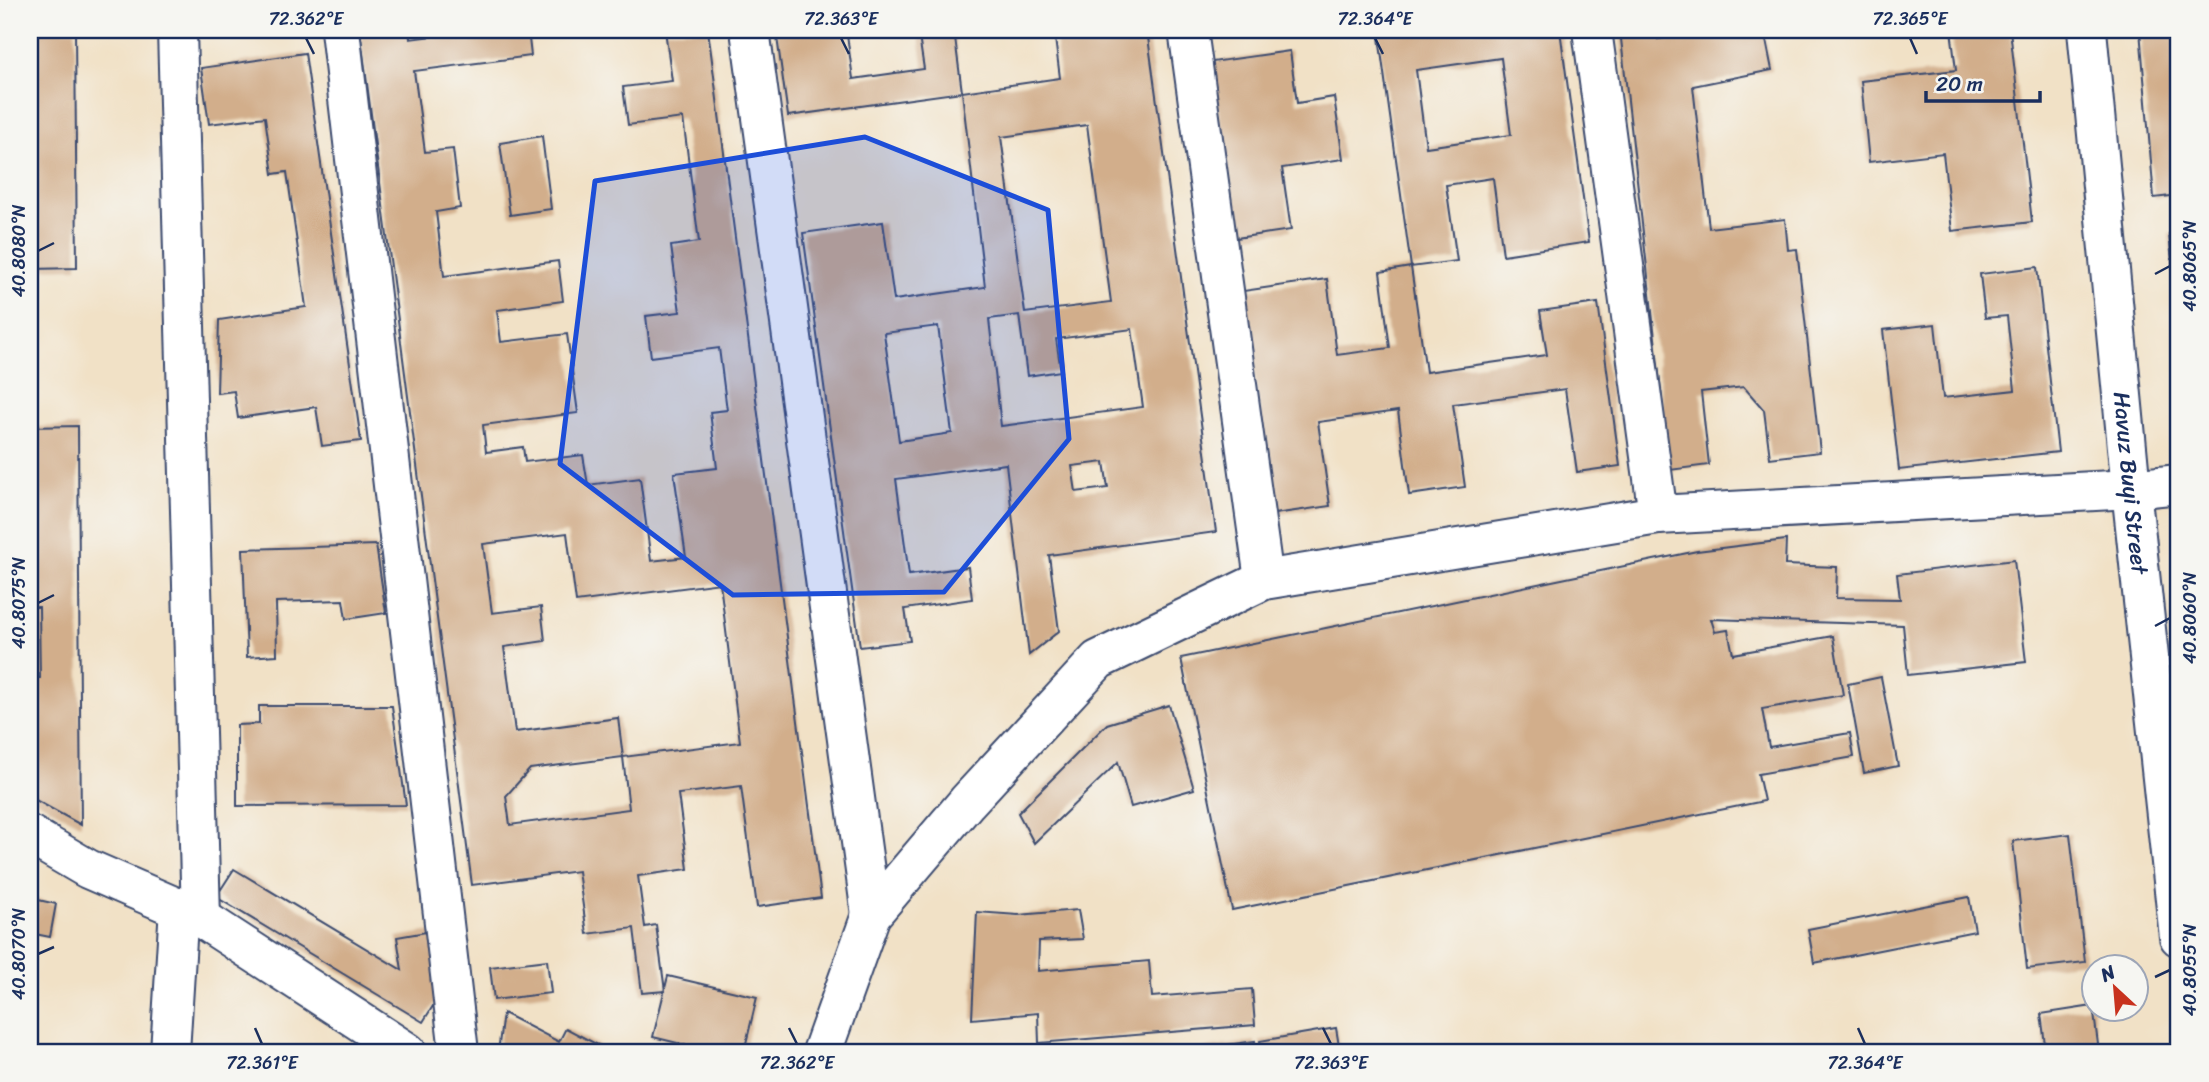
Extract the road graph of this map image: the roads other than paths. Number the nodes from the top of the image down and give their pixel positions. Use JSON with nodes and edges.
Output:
{"nodes":[{"id":1,"x":177,"y":30,"type":"edge"},
{"id":2,"x":340,"y":30,"type":"edge"},
{"id":3,"x":750,"y":30,"type":"edge"},
{"id":4,"x":1188,"y":30,"type":"edge"},
{"id":5,"x":1592,"y":30,"type":"edge"},
{"id":6,"x":2087,"y":30,"type":"edge"},
{"id":7,"x":2179,"y":484,"type":"edge"},
{"id":8,"x":2131,"y":489,"type":"junction"},
{"id":9,"x":1658,"y":515,"type":"junction"},
{"id":10,"x":1264,"y":580,"type":"junction"},
{"id":11,"x":30,"y":835,"type":"edge"},
{"id":12,"x":30,"y":858,"type":"edge"},
{"id":13,"x":88,"y":869,"type":"junction"},
{"id":14,"x":190,"y":912,"type":"junction"},
{"id":15,"x":872,"y":915,"type":"junction"},
{"id":16,"x":2179,"y":937,"type":"edge"},
{"id":17,"x":170,"y":1052,"type":"edge"},
{"id":18,"x":407,"y":1052,"type":"edge"},
{"id":19,"x":459,"y":1052,"type":"edge"},
{"id":20,"x":822,"y":1052,"type":"edge"}],
"edges":[{"from":1,"to":14,"type":"street"},
{"from":2,"to":19,"type":"street"},
{"from":3,"to":15,"type":"street"},
{"from":4,"to":10,"type":"street"},
{"from":5,"to":9,"type":"street"},
{"from":6,"to":8,"type":"street","name":"Havuz Buyi Street"},
{"from":7,"to":8,"type":"street"},
{"from":8,"to":9,"type":"street"},
{"from":8,"to":16,"type":"street","name":"Havuz Buyi Street"},
{"from":9,"to":10,"type":"street"},
{"from":10,"to":15,"type":"street"},
{"from":11,"to":13,"type":"street"},
{"from":12,"to":13,"type":"street"},
{"from":13,"to":14,"type":"street"},
{"from":14,"to":17,"type":"street"},
{"from":14,"to":18,"type":"street"},
{"from":15,"to":20,"type":"street"}]}
